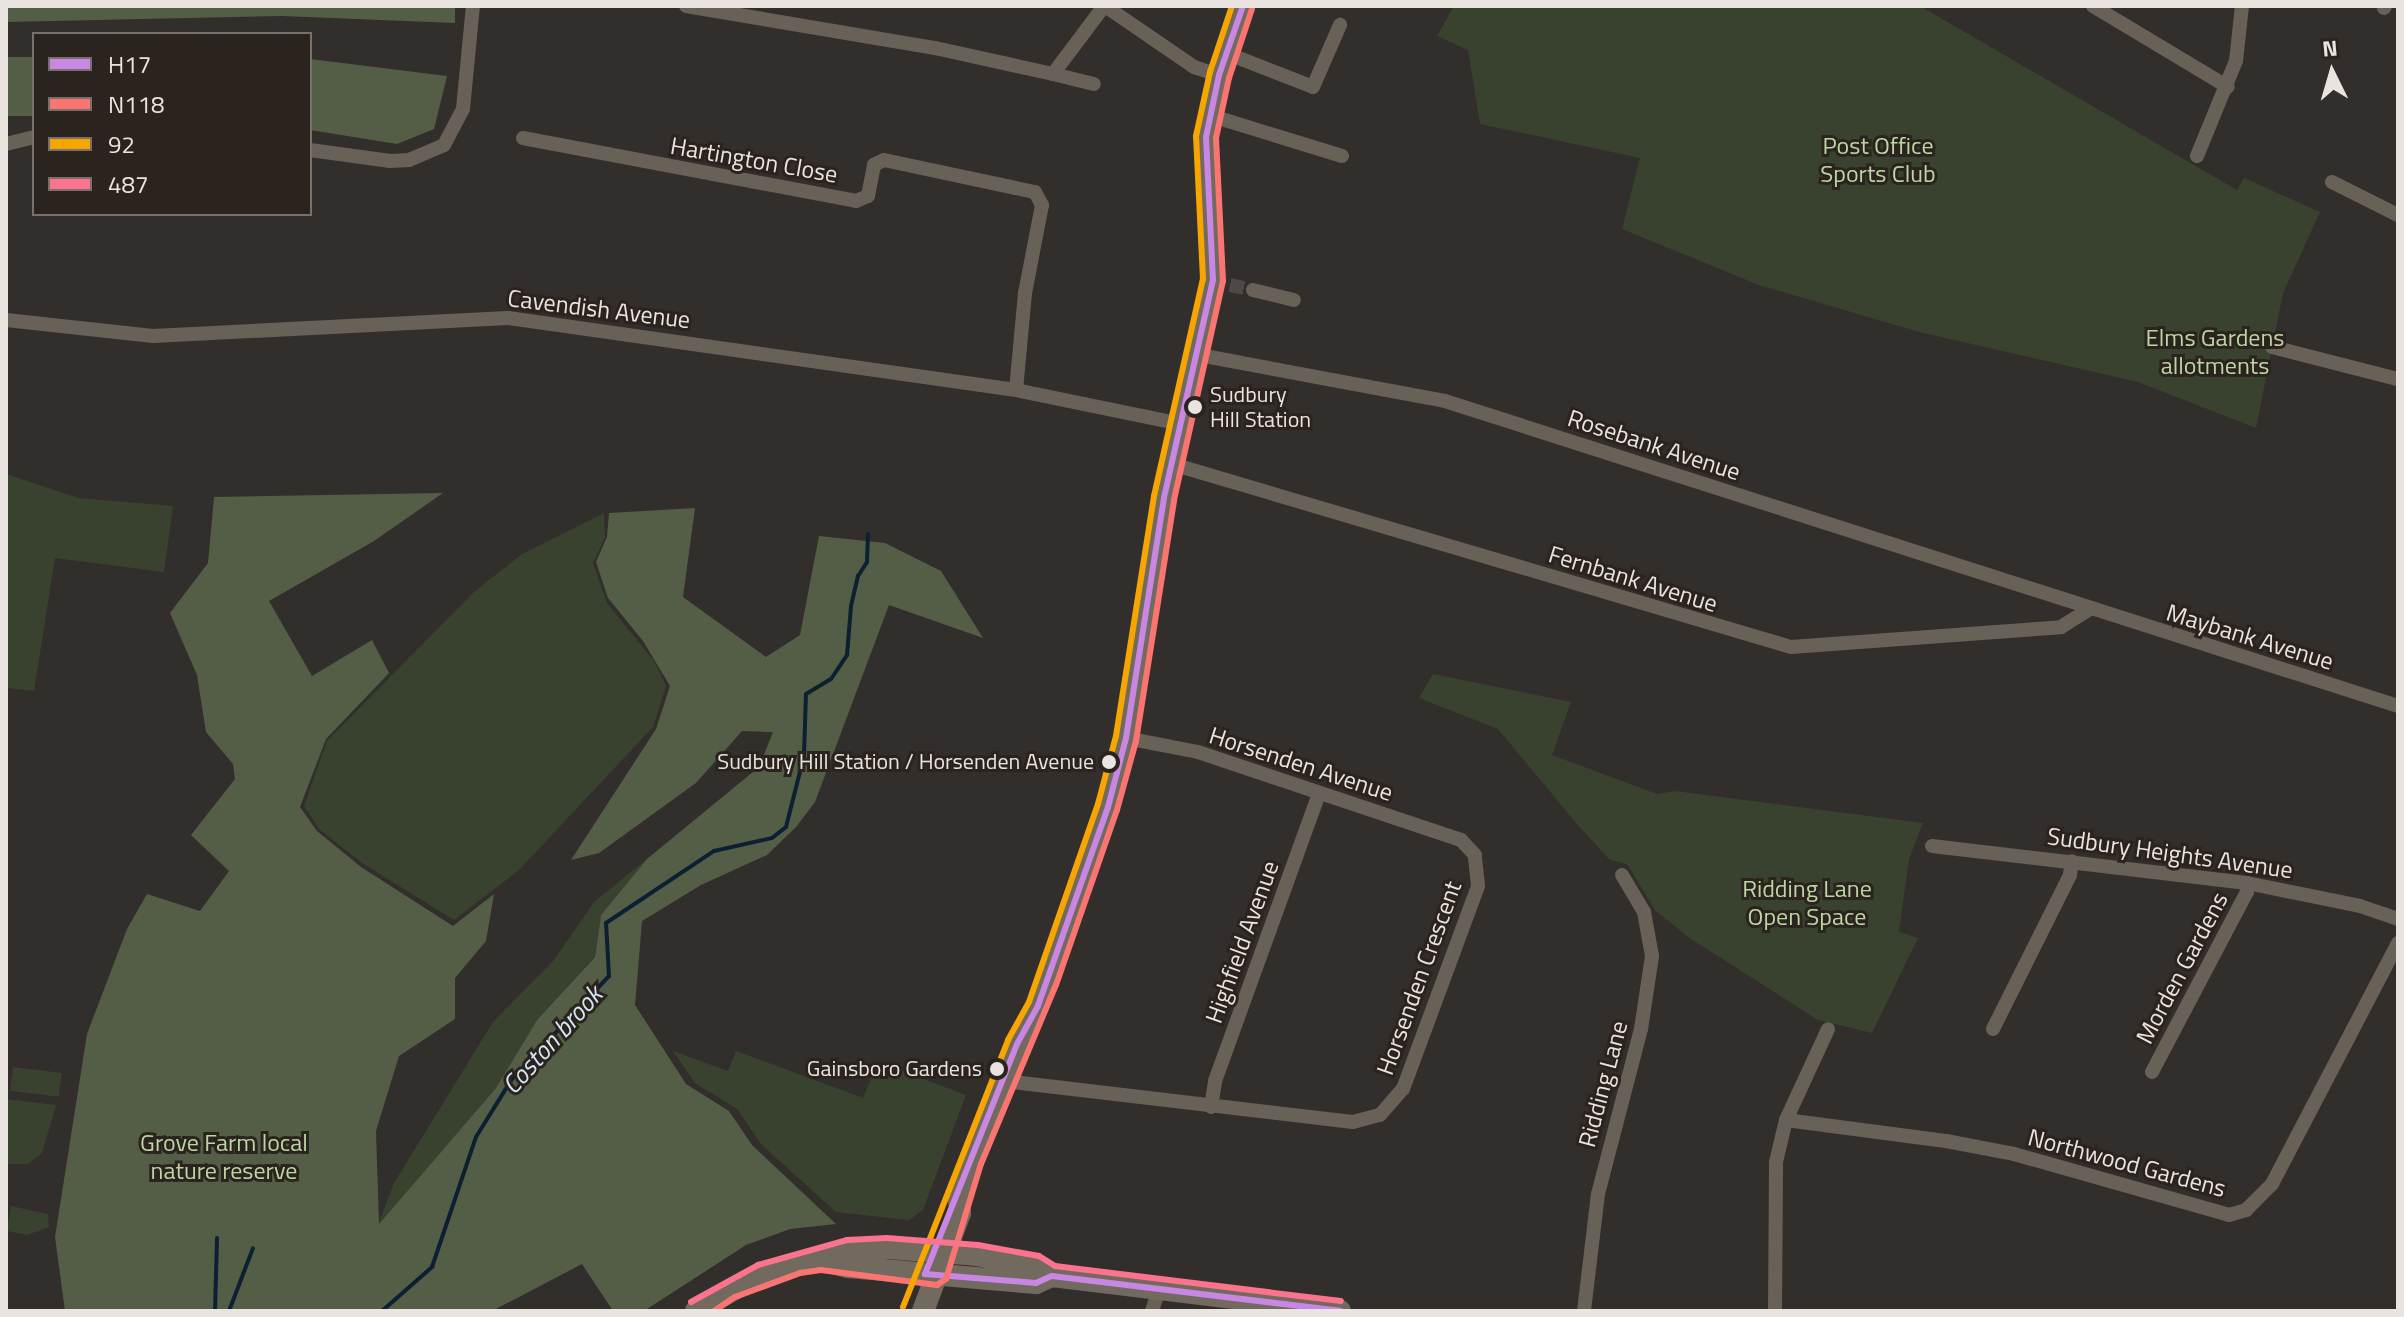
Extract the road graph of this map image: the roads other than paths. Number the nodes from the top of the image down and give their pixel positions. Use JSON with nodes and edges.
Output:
{"nodes":[{"id":1,"x":473,"y":6,"type":"edge"},
{"id":2,"x":686,"y":6,"type":"edge"},
{"id":3,"x":1104,"y":6,"type":"edge"},
{"id":4,"x":1243,"y":6,"type":"edge"},
{"id":5,"x":2093,"y":6,"type":"edge"},
{"id":6,"x":2242,"y":6,"type":"edge"},
{"id":7,"x":1340,"y":25,"type":"dead end"},
{"id":8,"x":1226,"y":53,"type":"junction"},
{"id":9,"x":1053,"y":74,"type":"junction"},
{"id":10,"x":1219,"y":75,"type":"junction"},
{"id":11,"x":1094,"y":84,"type":"dead end"},
{"id":12,"x":2228,"y":87,"type":"junction"},
{"id":13,"x":1212,"y":116,"type":"junction"},
{"id":14,"x":32,"y":138,"type":"edge"},
{"id":15,"x":523,"y":138,"type":"dead end"},
{"id":16,"x":6,"y":144,"type":"edge"},
{"id":17,"x":312,"y":150,"type":"edge"},
{"id":18,"x":1342,"y":156,"type":"dead end"},
{"id":19,"x":2197,"y":156,"type":"dead end"},
{"id":20,"x":2332,"y":182,"type":"dead end"},
{"id":21,"x":2398,"y":215,"type":"edge"},
{"id":22,"x":1253,"y":290,"type":"tunnel mouth"},
{"id":23,"x":1294,"y":300,"type":"dead end"},
{"id":24,"x":6,"y":320,"type":"edge"},
{"id":25,"x":2272,"y":347,"type":"dead end"},
{"id":26,"x":1199,"y":355,"type":"junction"},
{"id":27,"x":2398,"y":379,"type":"edge"},
{"id":28,"x":1016,"y":390,"type":"junction"},
{"id":29,"x":1181,"y":424,"type":"junction"},
{"id":30,"x":1172,"y":464,"type":"junction"},
{"id":31,"x":2088,"y":610,"type":"junction"},
{"id":32,"x":2398,"y":706,"type":"edge"},
{"id":33,"x":1126,"y":738,"type":"junction"},
{"id":34,"x":1319,"y":794,"type":"junction"},
{"id":35,"x":1461,"y":840,"type":"joint"},
{"id":36,"x":1932,"y":846,"type":"dead end"},
{"id":37,"x":2072,"y":861,"type":"junction"},
{"id":38,"x":1622,"y":875,"type":"dead end"},
{"id":39,"x":2247,"y":883,"type":"junction"},
{"id":40,"x":2398,"y":919,"type":"edge"},
{"id":41,"x":2398,"y":943,"type":"edge"},
{"id":42,"x":1828,"y":1029,"type":"dead end"},
{"id":43,"x":1993,"y":1029,"type":"dead end"},
{"id":44,"x":2152,"y":1072,"type":"dead end"},
{"id":45,"x":1004,"y":1081,"type":"junction"},
{"id":46,"x":1211,"y":1107,"type":"junction"},
{"id":47,"x":1786,"y":1120,"type":"junction"},
{"id":48,"x":940,"y":1250,"type":"junction"},
{"id":49,"x":821,"y":1260,"type":"junction"},
{"id":50,"x":931,"y":1275,"type":"junction"},
{"id":51,"x":1052,"y":1276,"type":"junction"},
{"id":52,"x":1156,"y":1300,"type":"edge"},
{"id":53,"x":696,"y":1311,"type":"edge"},
{"id":54,"x":912,"y":1311,"type":"edge"},
{"id":55,"x":923,"y":1311,"type":"edge"},
{"id":56,"x":1340,"y":1311,"type":"edge"},
{"id":57,"x":1584,"y":1311,"type":"edge"},
{"id":58,"x":1775,"y":1311,"type":"edge"}],
"edges":[{"from":1,"to":17,"type":"street"},
{"from":2,"to":9,"type":"street"},
{"from":3,"to":9,"type":"street"},
{"from":3,"to":10,"type":"street"},
{"from":4,"to":8,"type":"main road"},
{"from":5,"to":12,"type":"street"},
{"from":6,"to":12,"type":"street"},
{"from":7,"to":8,"type":"street"},
{"from":8,"to":10,"type":"main road"},
{"from":9,"to":11,"type":"street"},
{"from":10,"to":13,"type":"main road"},
{"from":12,"to":19,"type":"street"},
{"from":13,"to":18,"type":"street"},
{"from":13,"to":26,"type":"main road"},
{"from":14,"to":16,"type":"street"},
{"from":15,"to":28,"type":"street","name":"Hartington Close"},
{"from":20,"to":21,"type":"street"},
{"from":22,"to":23,"type":"street"},
{"from":24,"to":28,"type":"street","name":"Cavendish Avenue"},
{"from":25,"to":27,"type":"street"},
{"from":26,"to":29,"type":"main road"},
{"from":26,"to":31,"type":"street","name":"Rosebank Avenue"},
{"from":28,"to":29,"type":"street","name":"Cavendish Avenue"},
{"from":29,"to":30,"type":"main road"},
{"from":30,"to":31,"type":"street","name":"Fernbank Avenue"},
{"from":30,"to":33,"type":"main road"},
{"from":31,"to":32,"type":"street","name":"Maybank Avenue"},
{"from":33,"to":34,"type":"street","name":"Horsenden Avenue"},
{"from":33,"to":45,"type":"main road"},
{"from":34,"to":35,"type":"street","name":"Horsenden Avenue"},
{"from":34,"to":46,"type":"street","name":"Highfield Avenue"},
{"from":35,"to":46,"type":"street","name":"Horsenden Crescent"},
{"from":36,"to":37,"type":"street","name":"Sudbury Heights Avenue"},
{"from":37,"to":39,"type":"street","name":"Sudbury Heights Avenue"},
{"from":37,"to":43,"type":"street"},
{"from":38,"to":57,"type":"street","name":"Ridding Lane"},
{"from":39,"to":40,"type":"street","name":"Sudbury Heights Avenue"},
{"from":39,"to":44,"type":"street","name":"Morden Gardens"},
{"from":41,"to":47,"type":"street","name":"Northwood Gardens"},
{"from":42,"to":47,"type":"street"},
{"from":45,"to":46,"type":"street"},
{"from":45,"to":48,"type":"main road"},
{"from":47,"to":58,"type":"street"},
{"from":48,"to":49,"type":"main road"},
{"from":48,"to":50,"type":"main road"},
{"from":48,"to":51,"type":"main road"},
{"from":49,"to":50,"type":"main road"},
{"from":49,"to":53,"type":"main road"},
{"from":50,"to":51,"type":"main road"},
{"from":50,"to":54,"type":"main road"},
{"from":50,"to":55,"type":"main road"},
{"from":51,"to":52,"type":"main road"},
{"from":52,"to":56,"type":"main road"}]}
